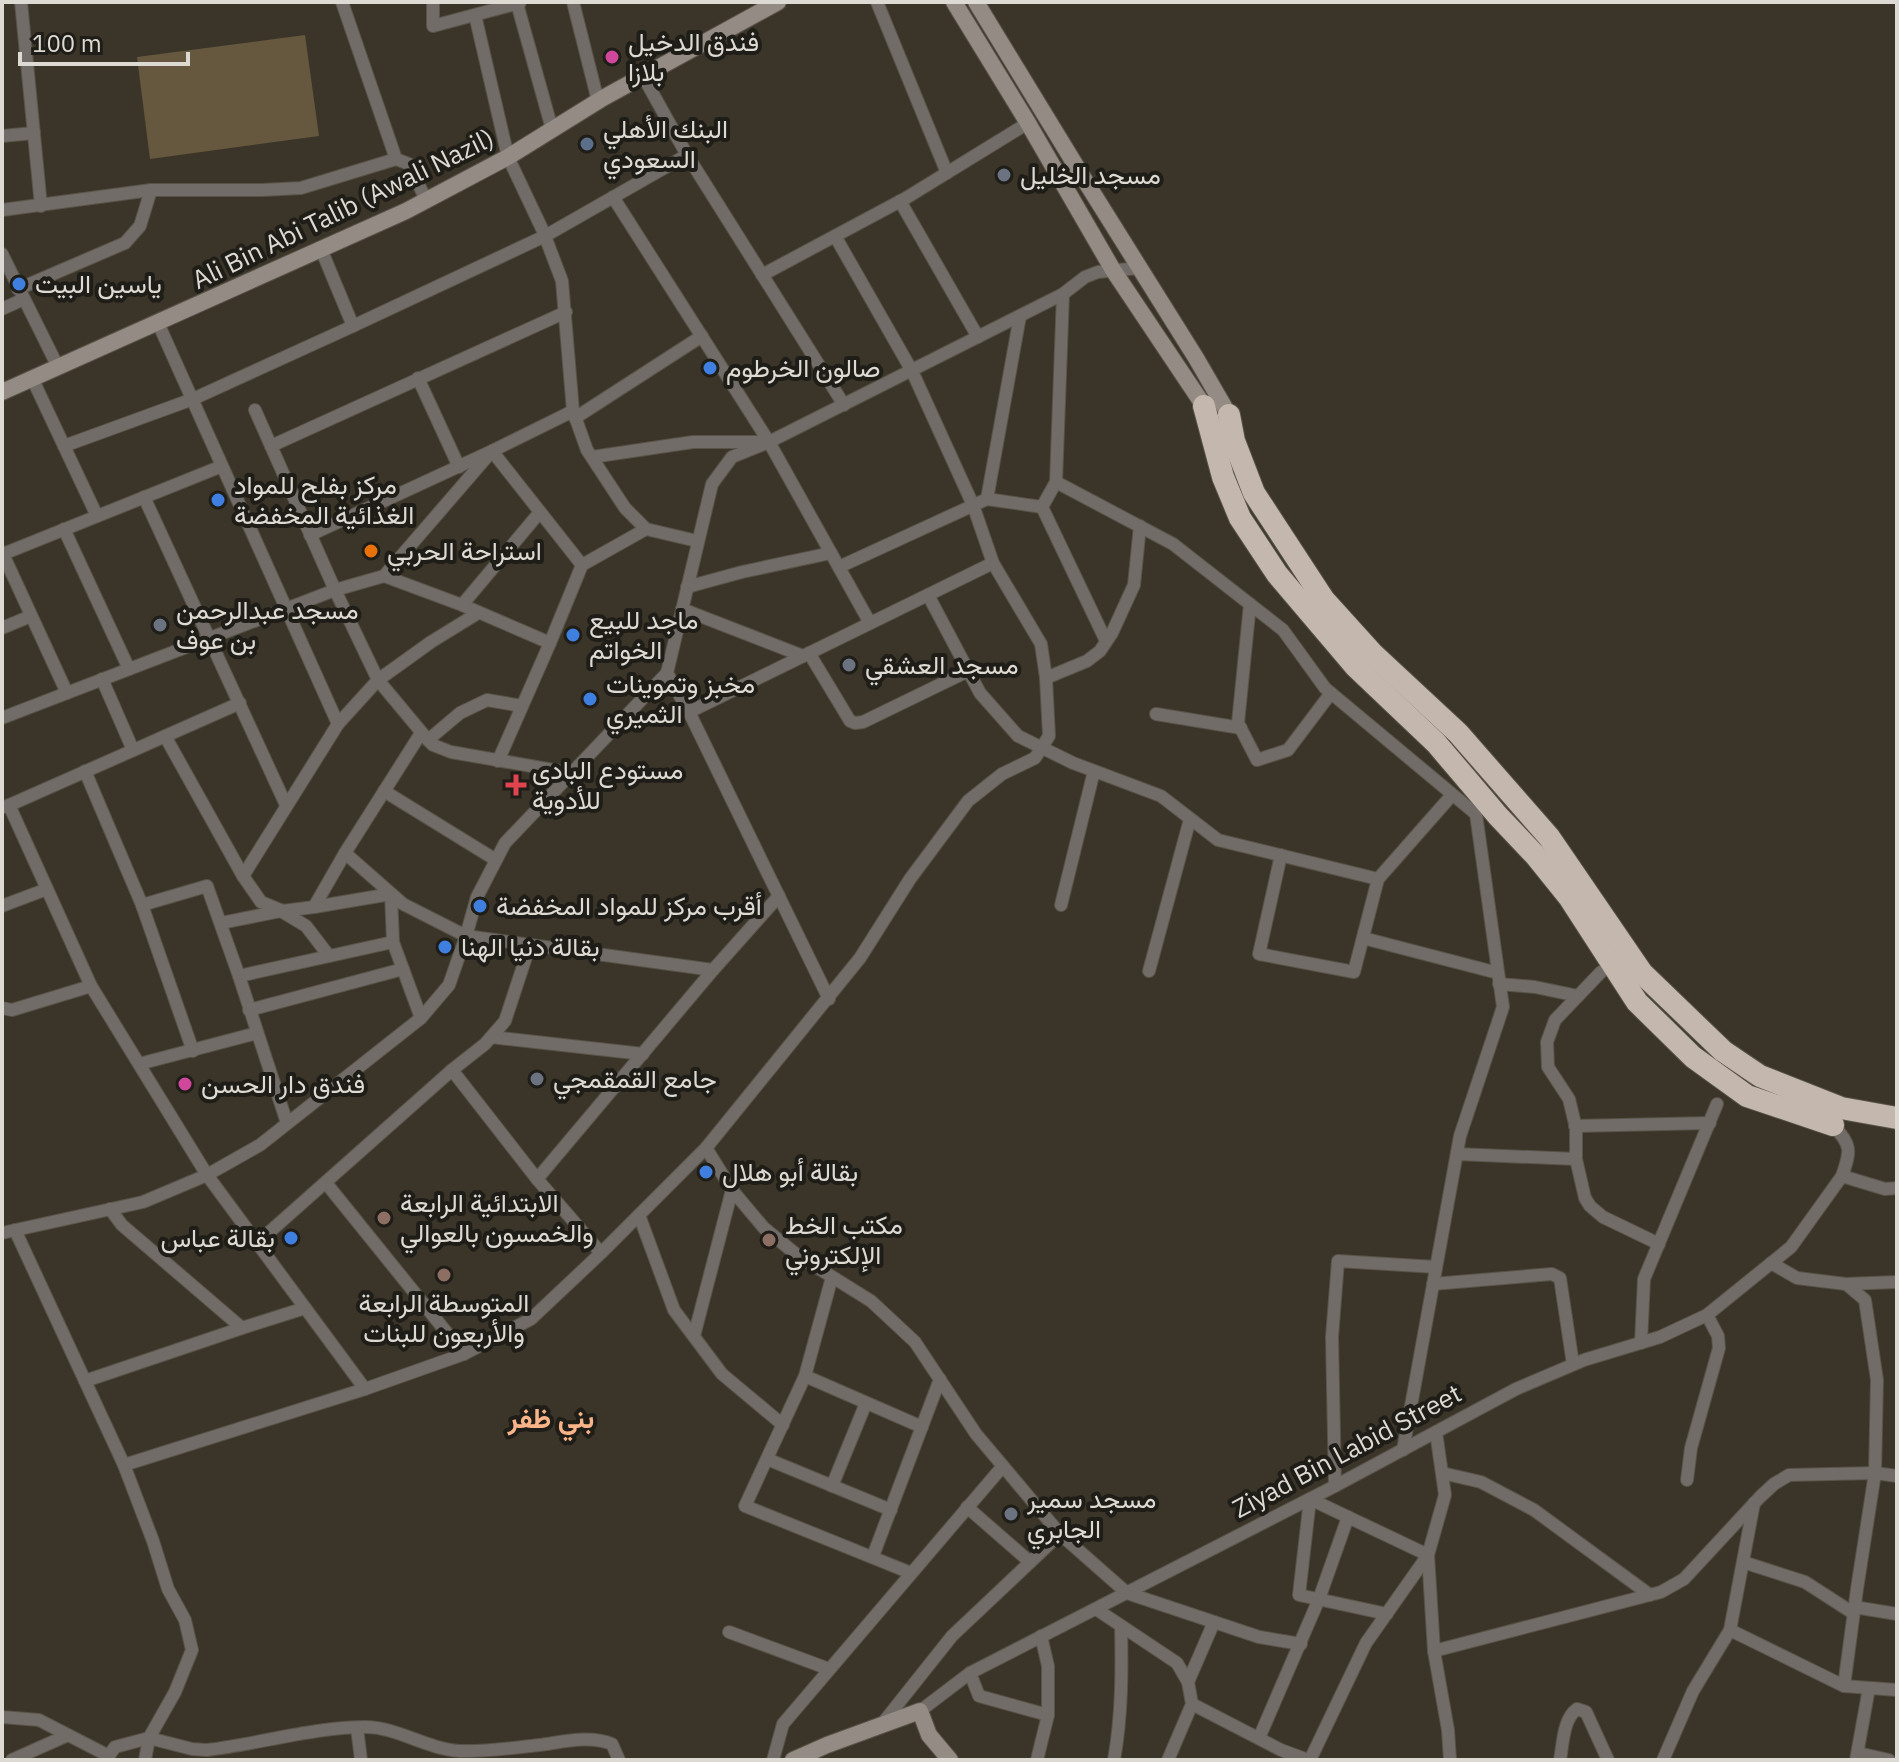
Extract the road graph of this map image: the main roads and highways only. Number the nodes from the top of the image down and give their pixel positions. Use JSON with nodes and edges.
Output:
{"nodes":[{"id":1,"x":1204,"y":406,"type":"road end"},
{"id":2,"x":1229,"y":415,"type":"road end"},
{"id":3,"x":1897,"y":1118,"type":"edge"},
{"id":4,"x":1833,"y":1125,"type":"road end"}],
"edges":[{"from":1,"to":4,"type":"highway"},
{"from":2,"to":3,"type":"highway"}]}
